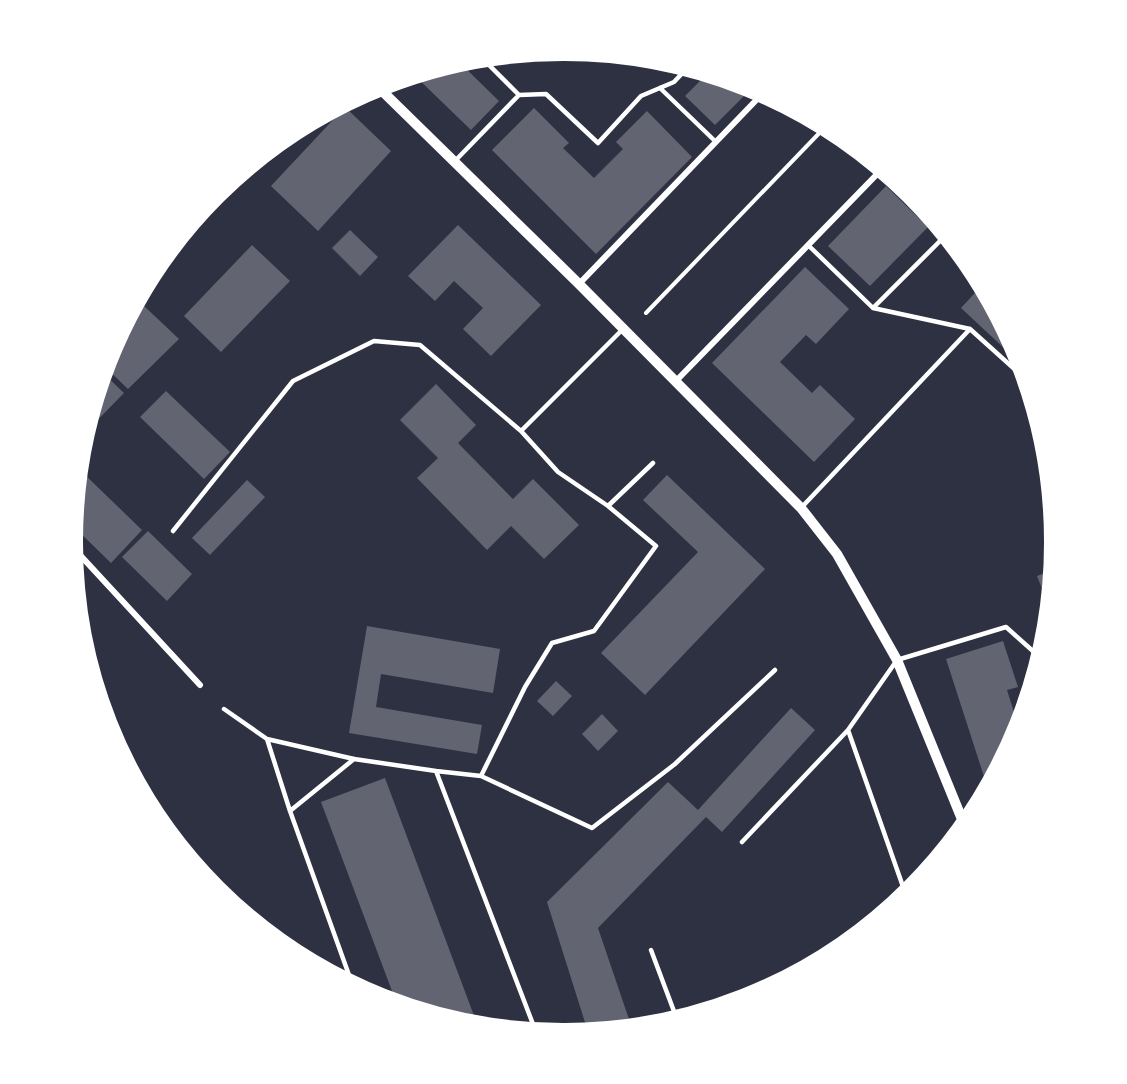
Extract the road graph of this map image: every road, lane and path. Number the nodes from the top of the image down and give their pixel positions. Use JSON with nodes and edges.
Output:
{"nodes":[{"id":1,"x":487,"y":63,"type":"edge"},
{"id":2,"x":683,"y":72,"type":"edge"},
{"id":3,"x":660,"y":88,"type":"junction"},
{"id":4,"x":383,"y":92,"type":"edge"},
{"id":5,"x":519,"y":95,"type":"junction"},
{"id":6,"x":758,"y":98,"type":"edge"},
{"id":7,"x":821,"y":131,"type":"edge"},
{"id":8,"x":716,"y":142,"type":"junction"},
{"id":9,"x":454,"y":162,"type":"junction"},
{"id":10,"x":878,"y":173,"type":"edge"},
{"id":11,"x":942,"y":239,"type":"edge"},
{"id":12,"x":808,"y":245,"type":"junction"},
{"id":13,"x":579,"y":284,"type":"junction"},
{"id":14,"x":873,"y":308,"type":"junction"},
{"id":15,"x":646,"y":313,"type":"dead end"},
{"id":16,"x":623,"y":329,"type":"junction"},
{"id":17,"x":970,"y":329,"type":"junction"},
{"id":18,"x":1018,"y":372,"type":"edge"},
{"id":19,"x":676,"y":381,"type":"junction"},
{"id":20,"x":521,"y":431,"type":"junction"},
{"id":21,"x":652,"y":462,"type":"dead end"},
{"id":22,"x":608,"y":506,"type":"junction"},
{"id":23,"x":801,"y":508,"type":"junction"},
{"id":24,"x":173,"y":531,"type":"dead end"},
{"id":25,"x":79,"y":554,"type":"edge"},
{"id":26,"x":1035,"y":653,"type":"edge"},
{"id":27,"x":897,"y":660,"type":"junction"},
{"id":28,"x":775,"y":670,"type":"dead end"},
{"id":29,"x":200,"y":685,"type":"dead end"},
{"id":30,"x":224,"y":709,"type":"dead end"},
{"id":31,"x":848,"y":730,"type":"junction"},
{"id":32,"x":267,"y":739,"type":"junction"},
{"id":33,"x":354,"y":759,"type":"junction"},
{"id":34,"x":436,"y":771,"type":"junction"},
{"id":35,"x":481,"y":776,"type":"junction"},
{"id":36,"x":290,"y":811,"type":"junction"},
{"id":37,"x":962,"y":818,"type":"edge"},
{"id":38,"x":742,"y":842,"type":"dead end"},
{"id":39,"x":903,"y":888,"type":"edge"},
{"id":40,"x":651,"y":950,"type":"dead end"},
{"id":41,"x":350,"y":977,"type":"edge"},
{"id":42,"x":675,"y":1014,"type":"edge"},
{"id":43,"x":534,"y":1026,"type":"edge"}],
"edges":[{"from":1,"to":5,"type":"lane"},
{"from":2,"to":3,"type":"lane"},
{"from":3,"to":5,"type":"lane"},
{"from":3,"to":8,"type":"lane"},
{"from":4,"to":9,"type":"street"},
{"from":5,"to":9,"type":"lane"},
{"from":6,"to":8,"type":"street"},
{"from":7,"to":15,"type":"path"},
{"from":8,"to":13,"type":"street"},
{"from":9,"to":13,"type":"street"},
{"from":10,"to":12,"type":"street"},
{"from":11,"to":14,"type":"lane"},
{"from":12,"to":14,"type":"lane"},
{"from":12,"to":19,"type":"street"},
{"from":13,"to":16,"type":"street"},
{"from":14,"to":17,"type":"lane"},
{"from":16,"to":19,"type":"street"},
{"from":16,"to":20,"type":"lane"},
{"from":17,"to":18,"type":"lane"},
{"from":17,"to":23,"type":"lane"},
{"from":19,"to":23,"type":"street"},
{"from":20,"to":22,"type":"lane"},
{"from":20,"to":24,"type":"lane"},
{"from":21,"to":22,"type":"lane"},
{"from":22,"to":35,"type":"lane"},
{"from":23,"to":27,"type":"street"},
{"from":25,"to":29,"type":"street"},
{"from":26,"to":27,"type":"lane"},
{"from":27,"to":31,"type":"lane"},
{"from":27,"to":37,"type":"street"},
{"from":28,"to":35,"type":"lane"},
{"from":30,"to":32,"type":"lane"},
{"from":31,"to":38,"type":"lane"},
{"from":31,"to":39,"type":"lane"},
{"from":32,"to":33,"type":"lane"},
{"from":32,"to":36,"type":"lane"},
{"from":33,"to":34,"type":"lane"},
{"from":33,"to":36,"type":"lane"},
{"from":34,"to":35,"type":"lane"},
{"from":34,"to":43,"type":"lane"},
{"from":36,"to":41,"type":"lane"},
{"from":40,"to":42,"type":"lane"}]}
